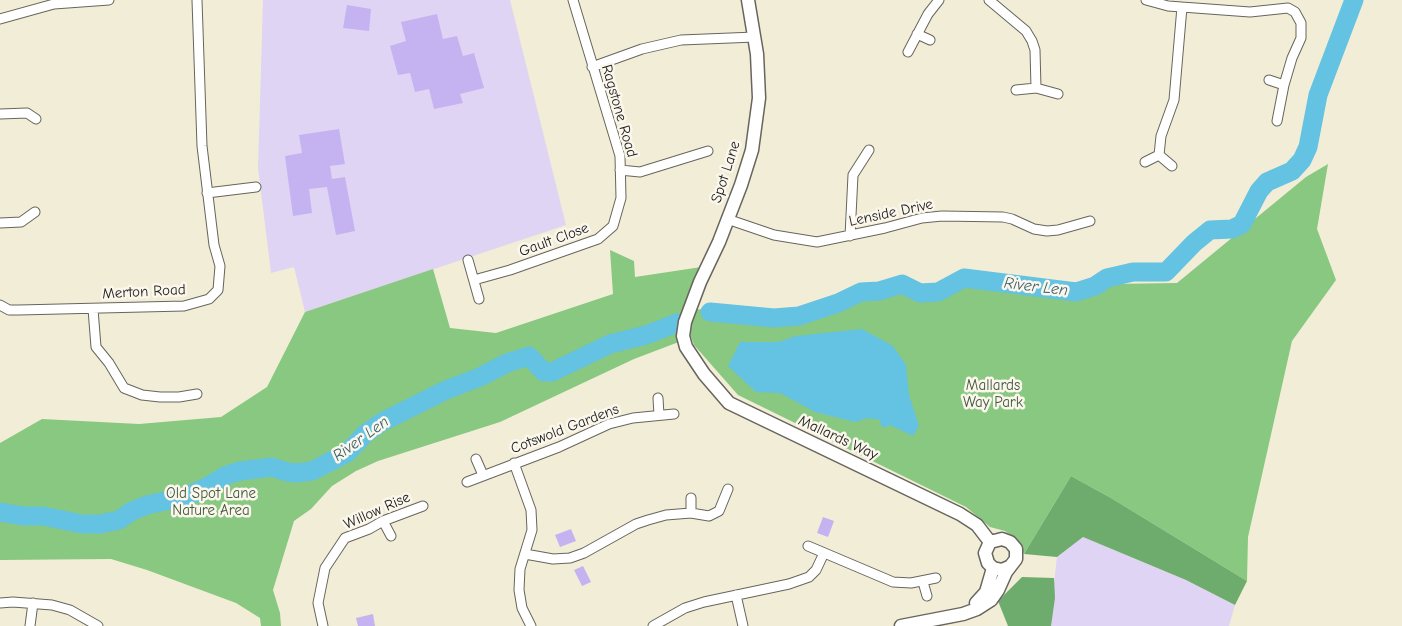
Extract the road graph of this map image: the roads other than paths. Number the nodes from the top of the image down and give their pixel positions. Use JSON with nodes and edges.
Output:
{"nodes":[{"id":1,"x":109,"y":0,"type":"edge"},
{"id":2,"x":197,"y":0,"type":"edge"},
{"id":3,"x":573,"y":0,"type":"edge"},
{"id":4,"x":748,"y":0,"type":"edge"},
{"id":5,"x":939,"y":0,"type":"edge"},
{"id":6,"x":989,"y":0,"type":"edge"},
{"id":7,"x":1146,"y":0,"type":"edge"},
{"id":8,"x":1288,"y":4,"type":"edge"},
{"id":9,"x":1182,"y":7,"type":"junction"},
{"id":10,"x":0,"y":20,"type":"edge"},
{"id":11,"x":917,"y":34,"type":"junction"},
{"id":12,"x":755,"y":37,"type":"junction"},
{"id":13,"x":930,"y":40,"type":"dead end"},
{"id":14,"x":908,"y":52,"type":"dead end"},
{"id":15,"x":592,"y":66,"type":"junction"},
{"id":16,"x":1269,"y":80,"type":"dead end"},
{"id":17,"x":1284,"y":85,"type":"junction"},
{"id":18,"x":1036,"y":88,"type":"junction"},
{"id":19,"x":1016,"y":90,"type":"dead end"},
{"id":20,"x":1058,"y":94,"type":"dead end"},
{"id":21,"x":0,"y":114,"type":"edge"},
{"id":22,"x":36,"y":119,"type":"dead end"},
{"id":23,"x":1277,"y":121,"type":"dead end"},
{"id":24,"x":869,"y":150,"type":"dead end"},
{"id":25,"x":708,"y":151,"type":"dead end"},
{"id":26,"x":1159,"y":155,"type":"junction"},
{"id":27,"x":1145,"y":162,"type":"dead end"},
{"id":28,"x":1172,"y":166,"type":"dead end"},
{"id":29,"x":620,"y":170,"type":"junction"},
{"id":30,"x":256,"y":187,"type":"dead end"},
{"id":31,"x":207,"y":193,"type":"junction"},
{"id":32,"x":35,"y":212,"type":"dead end"},
{"id":33,"x":727,"y":219,"type":"junction"},
{"id":34,"x":1090,"y":221,"type":"dead end"},
{"id":35,"x":0,"y":223,"type":"edge"},
{"id":36,"x":850,"y":236,"type":"junction"},
{"id":37,"x":468,"y":260,"type":"dead end"},
{"id":38,"x":474,"y":280,"type":"junction"},
{"id":39,"x":479,"y":299,"type":"dead end"},
{"id":40,"x":0,"y":305,"type":"edge"},
{"id":41,"x":93,"y":309,"type":"junction"},
{"id":42,"x":686,"y":347,"type":"joint"},
{"id":43,"x":197,"y":394,"type":"dead end"},
{"id":44,"x":658,"y":398,"type":"dead end"},
{"id":45,"x":674,"y":414,"type":"dead end"},
{"id":46,"x":659,"y":415,"type":"junction"},
{"id":47,"x":476,"y":458,"type":"dead end"},
{"id":48,"x":514,"y":463,"type":"junction"},
{"id":49,"x":483,"y":475,"type":"junction"},
{"id":50,"x":467,"y":482,"type":"dead end"},
{"id":51,"x":728,"y":489,"type":"dead end"},
{"id":52,"x":691,"y":498,"type":"dead end"},
{"id":53,"x":423,"y":506,"type":"dead end"},
{"id":54,"x":691,"y":513,"type":"junction"},
{"id":55,"x":383,"y":521,"type":"junction"},
{"id":56,"x":391,"y":536,"type":"dead end"},
{"id":57,"x":990,"y":542,"type":"junction"},
{"id":58,"x":808,"y":546,"type":"dead end"},
{"id":59,"x":824,"y":553,"type":"junction"},
{"id":60,"x":525,"y":554,"type":"junction"},
{"id":61,"x":1009,"y":567,"type":"junction"},
{"id":62,"x":994,"y":568,"type":"junction"},
{"id":63,"x":936,"y":578,"type":"dead end"},
{"id":64,"x":923,"y":582,"type":"junction"},
{"id":65,"x":736,"y":595,"type":"junction"},
{"id":66,"x":927,"y":596,"type":"dead end"},
{"id":67,"x":0,"y":603,"type":"edge"},
{"id":68,"x":33,"y":603,"type":"junction"},
{"id":69,"x":963,"y":614,"type":"junction"},
{"id":70,"x":30,"y":626,"type":"edge"},
{"id":71,"x":98,"y":626,"type":"edge"},
{"id":72,"x":323,"y":626,"type":"edge"},
{"id":73,"x":531,"y":626,"type":"edge"},
{"id":74,"x":653,"y":626,"type":"edge"},
{"id":75,"x":743,"y":626,"type":"edge"},
{"id":76,"x":902,"y":626,"type":"edge"}],
"edges":[{"from":1,"to":10,"type":"street"},
{"from":2,"to":31,"type":"street","name":"Merton Road"},
{"from":3,"to":15,"type":"street","name":"Ragstone Road"},
{"from":4,"to":12,"type":"street","name":"Spot Lane"},
{"from":5,"to":11,"type":"street"},
{"from":6,"to":18,"type":"street"},
{"from":7,"to":9,"type":"street"},
{"from":8,"to":9,"type":"street"},
{"from":8,"to":17,"type":"street"},
{"from":9,"to":26,"type":"street"},
{"from":11,"to":13,"type":"street"},
{"from":11,"to":14,"type":"street"},
{"from":12,"to":15,"type":"street"},
{"from":12,"to":33,"type":"street","name":"Spot Lane"},
{"from":15,"to":29,"type":"street","name":"Ragstone Road"},
{"from":16,"to":17,"type":"street"},
{"from":17,"to":23,"type":"street"},
{"from":18,"to":19,"type":"street"},
{"from":18,"to":20,"type":"street"},
{"from":21,"to":22,"type":"street"},
{"from":24,"to":36,"type":"street"},
{"from":25,"to":29,"type":"street","name":"Ragstone Road"},
{"from":26,"to":27,"type":"street"},
{"from":26,"to":28,"type":"street"},
{"from":29,"to":38,"type":"street","name":"Gault Close"},
{"from":30,"to":31,"type":"street"},
{"from":31,"to":41,"type":"street","name":"Merton Road"},
{"from":32,"to":35,"type":"street"},
{"from":33,"to":36,"type":"street","name":"Lenside Drive"},
{"from":33,"to":42,"type":"street","name":"Spot Lane"},
{"from":34,"to":36,"type":"street","name":"Lenside Drive"},
{"from":37,"to":38,"type":"street"},
{"from":38,"to":39,"type":"street"},
{"from":40,"to":41,"type":"street","name":"Merton Road"},
{"from":41,"to":43,"type":"street"},
{"from":42,"to":57,"type":"street","name":"Mallards Way"},
{"from":44,"to":46,"type":"street"},
{"from":45,"to":46,"type":"street","name":"Cotswold Gardens"},
{"from":46,"to":48,"type":"street","name":"Cotswold Gardens"},
{"from":47,"to":49,"type":"street"},
{"from":48,"to":49,"type":"street","name":"Cotswold Gardens"},
{"from":48,"to":60,"type":"street"},
{"from":49,"to":50,"type":"street","name":"Cotswold Gardens"},
{"from":51,"to":54,"type":"street"},
{"from":52,"to":54,"type":"street"},
{"from":53,"to":55,"type":"street","name":"Willow Rise"},
{"from":54,"to":60,"type":"street"},
{"from":55,"to":56,"type":"street"},
{"from":55,"to":72,"type":"street","name":"Willow Rise"},
{"from":57,"to":61,"type":"street"},
{"from":57,"to":62,"type":"street"},
{"from":58,"to":59,"type":"street"},
{"from":59,"to":64,"type":"street"},
{"from":59,"to":65,"type":"street"},
{"from":60,"to":73,"type":"street"},
{"from":61,"to":62,"type":"street"},
{"from":61,"to":69,"type":"street"},
{"from":62,"to":69,"type":"street"},
{"from":63,"to":64,"type":"street"},
{"from":64,"to":66,"type":"street"},
{"from":65,"to":74,"type":"street"},
{"from":65,"to":75,"type":"street"},
{"from":67,"to":68,"type":"street"},
{"from":68,"to":70,"type":"street"},
{"from":68,"to":71,"type":"street"},
{"from":69,"to":76,"type":"street"}]}
